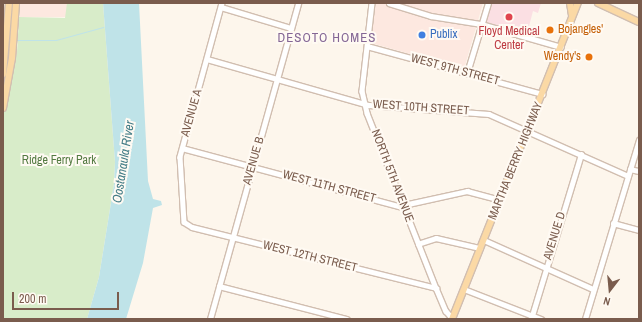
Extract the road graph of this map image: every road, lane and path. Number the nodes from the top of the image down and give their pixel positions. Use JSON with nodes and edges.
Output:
{"nodes":[{"id":1,"x":9,"y":3,"type":"edge"},
{"id":2,"x":16,"y":3,"type":"edge"},
{"id":3,"x":298,"y":3,"type":"edge"},
{"id":4,"x":372,"y":3,"type":"edge"},
{"id":5,"x":389,"y":3,"type":"edge"},
{"id":6,"x":488,"y":3,"type":"edge"},
{"id":7,"x":570,"y":3,"type":"edge"},
{"id":8,"x":578,"y":3,"type":"edge"},
{"id":9,"x":598,"y":3,"type":"edge"},
{"id":10,"x":222,"y":5,"type":"edge"},
{"id":11,"x":639,"y":22,"type":"edge"},
{"id":12,"x":570,"y":23,"type":"junction"},
{"id":13,"x":481,"y":24,"type":"junction"},
{"id":14,"x":291,"y":28,"type":"junction"},
{"id":15,"x":367,"y":46,"type":"junction"},
{"id":16,"x":561,"y":47,"type":"junction"},
{"id":17,"x":207,"y":59,"type":"junction"},
{"id":18,"x":467,"y":73,"type":"junction"},
{"id":19,"x":3,"y":74,"type":"edge"},
{"id":20,"x":278,"y":78,"type":"junction"},
{"id":21,"x":543,"y":94,"type":"junction"},
{"id":22,"x":365,"y":103,"type":"junction"},
{"id":23,"x":3,"y":108,"type":"edge"},
{"id":24,"x":528,"y":130,"type":"junction"},
{"id":25,"x":639,"y":140,"type":"edge"},
{"id":26,"x":182,"y":148,"type":"junction"},
{"id":27,"x":581,"y":154,"type":"junction"},
{"id":28,"x":252,"y":166,"type":"junction"},
{"id":29,"x":630,"y":169,"type":"junction"},
{"id":30,"x":639,"y":172,"type":"edge"},
{"id":31,"x":628,"y":176,"type":"junction"},
{"id":32,"x":500,"y":200,"type":"junction"},
{"id":33,"x":403,"y":206,"type":"junction"},
{"id":34,"x":613,"y":223,"type":"junction"},
{"id":35,"x":185,"y":224,"type":"joint"},
{"id":36,"x":639,"y":230,"type":"edge"},
{"id":37,"x":232,"y":237,"type":"junction"},
{"id":38,"x":484,"y":240,"type":"junction"},
{"id":39,"x":418,"y":244,"type":"junction"},
{"id":40,"x":480,"y":248,"type":"junction"},
{"id":41,"x":547,"y":266,"type":"junction"},
{"id":42,"x":219,"y":286,"type":"junction"},
{"id":43,"x":436,"y":288,"type":"junction"},
{"id":44,"x":464,"y":289,"type":"junction"},
{"id":45,"x":593,"y":289,"type":"junction"},
{"id":46,"x":532,"y":317,"type":"edge"},
{"id":47,"x":452,"y":318,"type":"edge"},
{"id":48,"x":210,"y":319,"type":"edge"},
{"id":49,"x":347,"y":319,"type":"edge"},
{"id":50,"x":541,"y":319,"type":"edge"},
{"id":51,"x":585,"y":319,"type":"edge"}],
"edges":[{"from":1,"to":19,"type":"main road"},
{"from":2,"to":23,"type":"main road"},
{"from":3,"to":14,"type":"street","name":"AVENUE B"},
{"from":4,"to":15,"type":"street","name":"NORTH 5TH AVENUE"},
{"from":5,"to":13,"type":"street"},
{"from":6,"to":13,"type":"street"},
{"from":7,"to":12,"type":"main road"},
{"from":8,"to":12,"type":"main road","name":"MARTHA BERRY HIGHWAY"},
{"from":9,"to":11,"type":"main road"},
{"from":10,"to":14,"type":"street"},
{"from":10,"to":17,"type":"street","name":"AVENUE A"},
{"from":12,"to":16,"type":"main road","name":"MARTHA BERRY HIGHWAY"},
{"from":13,"to":16,"type":"street"},
{"from":13,"to":18,"type":"street"},
{"from":14,"to":20,"type":"street","name":"AVENUE B"},
{"from":15,"to":18,"type":"street","name":"WEST 9TH STREET"},
{"from":15,"to":22,"type":"street","name":"NORTH 5TH AVENUE"},
{"from":16,"to":21,"type":"main road","name":"MARTHA BERRY HIGHWAY"},
{"from":17,"to":20,"type":"street","name":"WEST 10TH STREET"},
{"from":17,"to":26,"type":"street","name":"AVENUE A"},
{"from":18,"to":21,"type":"street","name":"WEST 9TH STREET"},
{"from":20,"to":22,"type":"street","name":"WEST 10TH STREET"},
{"from":20,"to":28,"type":"street","name":"AVENUE B"},
{"from":21,"to":24,"type":"main road","name":"MARTHA BERRY HIGHWAY"},
{"from":22,"to":24,"type":"street","name":"WEST 10TH STREET"},
{"from":22,"to":33,"type":"street","name":"NORTH 5TH AVENUE"},
{"from":24,"to":27,"type":"street","name":"WEST 10TH STREET"},
{"from":24,"to":32,"type":"main road","name":"MARTHA BERRY HIGHWAY"},
{"from":25,"to":29,"type":"street"},
{"from":26,"to":28,"type":"street","name":"WEST 11TH STREET"},
{"from":26,"to":35,"type":"street","name":"AVENUE A"},
{"from":27,"to":31,"type":"street","name":"WEST 10TH STREET"},
{"from":27,"to":41,"type":"street","name":"AVENUE D"},
{"from":28,"to":33,"type":"street","name":"WEST 11TH STREET"},
{"from":28,"to":37,"type":"street","name":"AVENUE B"},
{"from":29,"to":30,"type":"street"},
{"from":29,"to":31,"type":"street"},
{"from":31,"to":34,"type":"street"},
{"from":32,"to":33,"type":"street","name":"WEST 11TH STREET"},
{"from":32,"to":38,"type":"main road","name":"MARTHA BERRY HIGHWAY"},
{"from":33,"to":39,"type":"street","name":"NORTH 5TH AVENUE"},
{"from":34,"to":36,"type":"street"},
{"from":34,"to":45,"type":"street"},
{"from":35,"to":37,"type":"street","name":"WEST 12TH STREET"},
{"from":37,"to":42,"type":"street","name":"AVENUE B"},
{"from":37,"to":43,"type":"street","name":"WEST 12TH STREET"},
{"from":38,"to":40,"type":"main road","name":"MARTHA BERRY HIGHWAY"},
{"from":38,"to":41,"type":"street"},
{"from":39,"to":40,"type":"street"},
{"from":39,"to":43,"type":"street","name":"NORTH 5TH AVENUE"},
{"from":40,"to":44,"type":"main road","name":"MARTHA BERRY HIGHWAY"},
{"from":41,"to":45,"type":"street"},
{"from":41,"to":46,"type":"street","name":"AVENUE D"},
{"from":42,"to":48,"type":"street","name":"AVENUE B"},
{"from":42,"to":49,"type":"street"},
{"from":43,"to":47,"type":"street","name":"NORTH 5TH AVENUE"},
{"from":44,"to":46,"type":"street"},
{"from":44,"to":47,"type":"main road","name":"MARTHA BERRY HIGHWAY"},
{"from":45,"to":51,"type":"street"},
{"from":46,"to":50,"type":"street"}]}
